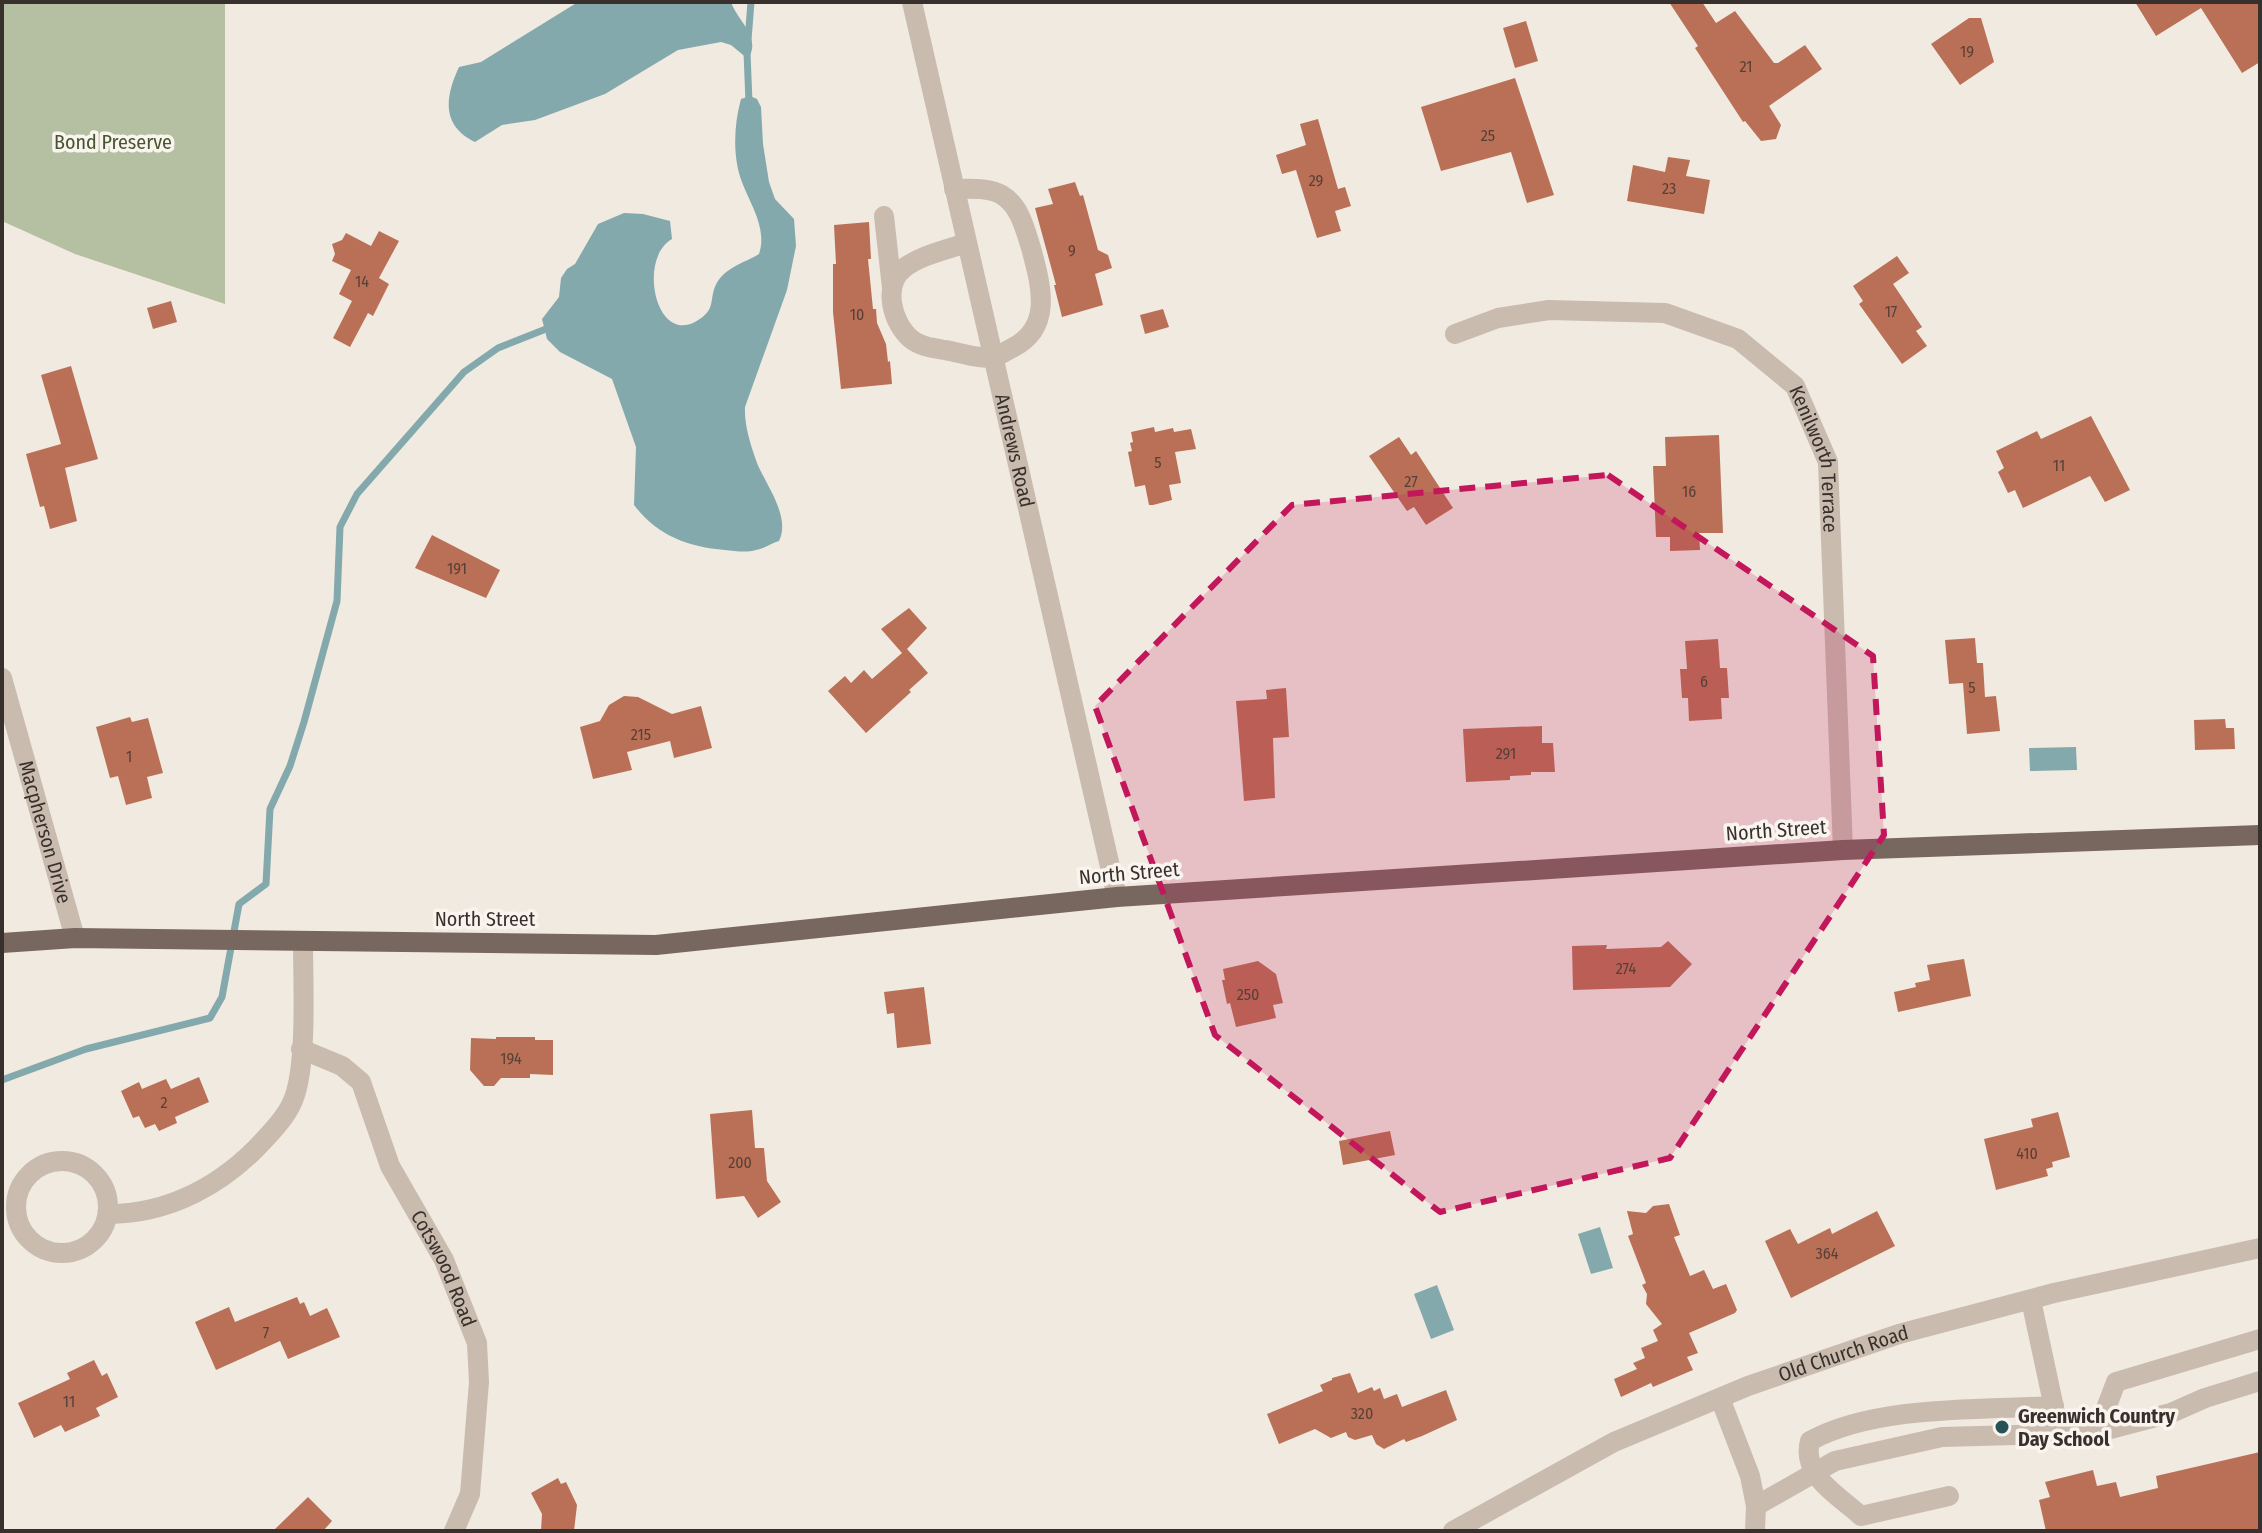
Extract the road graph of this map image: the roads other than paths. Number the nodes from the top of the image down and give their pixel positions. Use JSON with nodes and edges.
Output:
{"nodes":[{"id":1,"x":912,"y":2,"type":"edge"},
{"id":2,"x":954,"y":189,"type":"junction"},
{"id":3,"x":884,"y":216,"type":"dead end"},
{"id":4,"x":966,"y":243,"type":"junction"},
{"id":5,"x":892,"y":288,"type":"junction"},
{"id":6,"x":1455,"y":334,"type":"dead end"},
{"id":7,"x":993,"y":358,"type":"junction"},
{"id":8,"x":2,"y":678,"type":"edge"},
{"id":9,"x":2260,"y":835,"type":"edge"},
{"id":10,"x":1843,"y":850,"type":"junction"},
{"id":11,"x":1117,"y":897,"type":"junction"},
{"id":12,"x":75,"y":938,"type":"junction"},
{"id":13,"x":303,"y":942,"type":"junction"},
{"id":14,"x":2,"y":943,"type":"edge"},
{"id":15,"x":301,"y":1049,"type":"junction"},
{"id":16,"x":9,"y":1211,"type":"edge"},
{"id":17,"x":108,"y":1214,"type":"junction"},
{"id":18,"x":2260,"y":1248,"type":"edge"},
{"id":19,"x":2031,"y":1300,"type":"junction"},
{"id":20,"x":2260,"y":1339,"type":"edge"},
{"id":21,"x":2260,"y":1381,"type":"edge"},
{"id":22,"x":1720,"y":1398,"type":"junction"},
{"id":23,"x":2054,"y":1406,"type":"junction"},
{"id":24,"x":2097,"y":1432,"type":"junction"},
{"id":25,"x":2060,"y":1434,"type":"junction"},
{"id":26,"x":1813,"y":1473,"type":"junction"},
{"id":27,"x":1949,"y":1496,"type":"dead end"},
{"id":28,"x":1756,"y":1506,"type":"junction"},
{"id":29,"x":454,"y":1531,"type":"edge"},
{"id":30,"x":1453,"y":1531,"type":"edge"},
{"id":31,"x":1755,"y":1531,"type":"edge"}],
"edges":[{"from":1,"to":2,"type":"street","name":"Andrews Road"},
{"from":2,"to":4,"type":"street","name":"Andrews Road"},
{"from":2,"to":7,"type":"street"},
{"from":3,"to":5,"type":"street"},
{"from":4,"to":5,"type":"street"},
{"from":4,"to":7,"type":"street","name":"Andrews Road"},
{"from":5,"to":7,"type":"street"},
{"from":6,"to":10,"type":"street","name":"Kenilworth Terrace"},
{"from":7,"to":11,"type":"street","name":"Andrews Road"},
{"from":8,"to":12,"type":"street","name":"Macpherson Drive"},
{"from":9,"to":10,"type":"main road","name":"North Street"},
{"from":10,"to":11,"type":"main road","name":"North Street"},
{"from":11,"to":13,"type":"main road","name":"North Street"},
{"from":12,"to":13,"type":"main road","name":"North Street"},
{"from":12,"to":14,"type":"main road","name":"North Street"},
{"from":13,"to":15,"type":"street"},
{"from":15,"to":17,"type":"street"},
{"from":15,"to":29,"type":"street","name":"Cotswood Road"},
{"from":16,"to":17,"type":"street"},
{"from":16,"to":17,"type":"street"},
{"from":18,"to":19,"type":"street","name":"Old Church Road"},
{"from":19,"to":22,"type":"street","name":"Old Church Road"},
{"from":19,"to":23,"type":"street"},
{"from":20,"to":24,"type":"street"},
{"from":21,"to":24,"type":"street"},
{"from":22,"to":28,"type":"street"},
{"from":22,"to":30,"type":"street","name":"Old Church Road"},
{"from":23,"to":25,"type":"street"},
{"from":23,"to":26,"type":"street"},
{"from":24,"to":25,"type":"street"},
{"from":25,"to":26,"type":"street"},
{"from":26,"to":27,"type":"street"},
{"from":26,"to":28,"type":"street"},
{"from":28,"to":31,"type":"street"}]}
